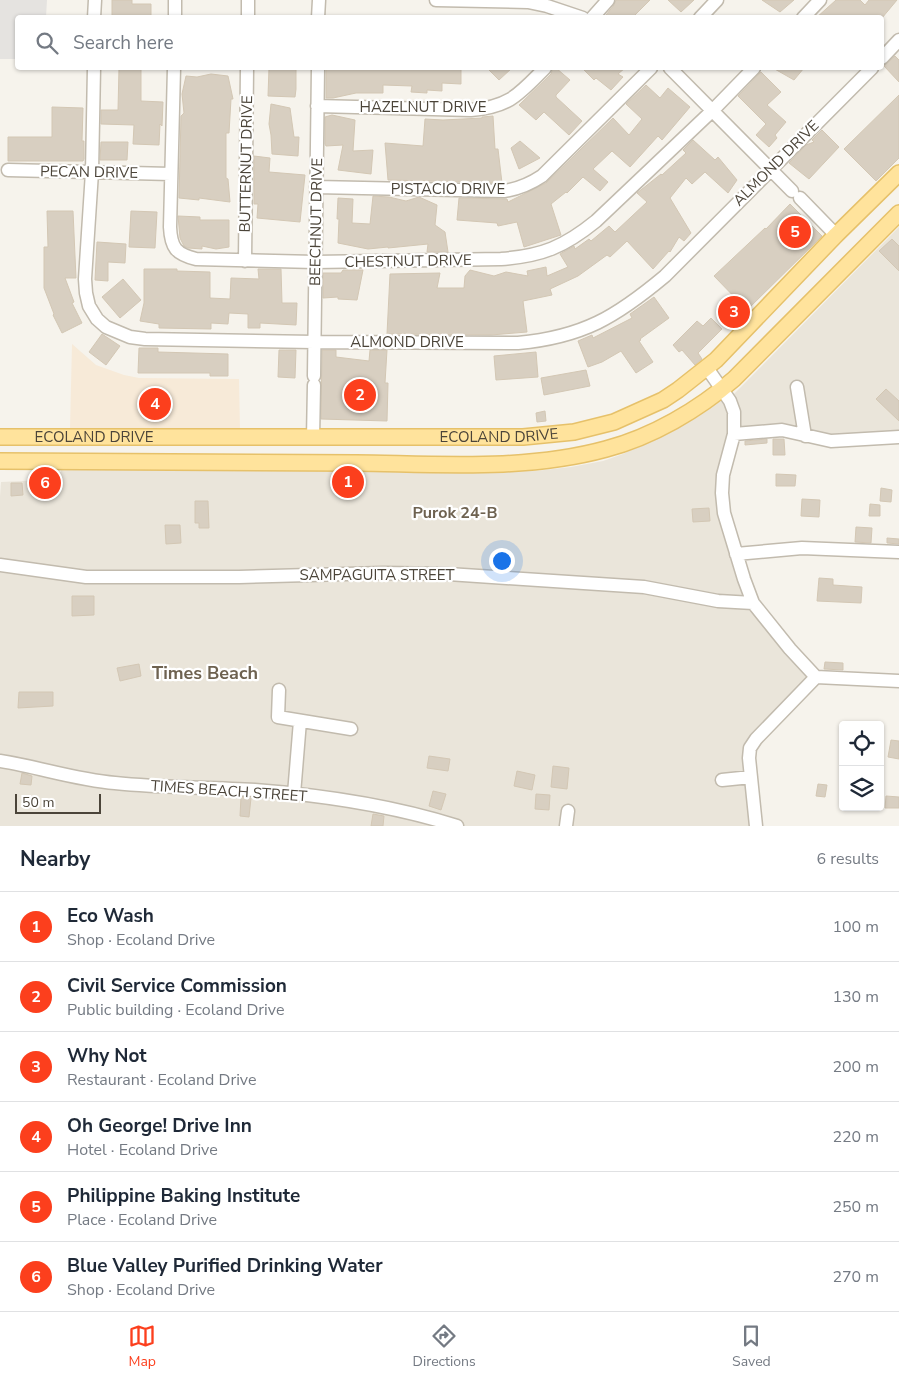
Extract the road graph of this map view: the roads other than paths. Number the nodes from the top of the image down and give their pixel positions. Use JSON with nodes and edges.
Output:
{"nodes":[{"id":1,"x":95,"y":0,"type":"edge"},
{"id":2,"x":175,"y":0,"type":"edge"},
{"id":3,"x":248,"y":0,"type":"edge"},
{"id":4,"x":318,"y":0,"type":"edge"},
{"id":5,"x":436,"y":0,"type":"edge"},
{"id":6,"x":608,"y":0,"type":"edge"},
{"id":7,"x":717,"y":0,"type":"edge"},
{"id":8,"x":820,"y":0,"type":"edge"},
{"id":9,"x":528,"y":1,"type":"edge"},
{"id":10,"x":94,"y":15,"type":"edge"},
{"id":11,"x":175,"y":15,"type":"edge"},
{"id":12,"x":248,"y":15,"type":"edge"},
{"id":13,"x":318,"y":15,"type":"edge"},
{"id":14,"x":574,"y":15,"type":"edge"},
{"id":15,"x":595,"y":15,"type":"edge"},
{"id":16,"x":703,"y":15,"type":"edge"},
{"id":17,"x":806,"y":15,"type":"edge"},
{"id":18,"x":899,"y":40,"type":"edge"},
{"id":19,"x":884,"y":56,"type":"edge"},
{"id":20,"x":94,"y":70,"type":"edge"},
{"id":21,"x":174,"y":70,"type":"edge"},
{"id":22,"x":247,"y":70,"type":"edge"},
{"id":23,"x":318,"y":70,"type":"edge"},
{"id":24,"x":542,"y":70,"type":"edge"},
{"id":25,"x":649,"y":70,"type":"edge"},
{"id":26,"x":672,"y":70,"type":"edge"},
{"id":27,"x":752,"y":70,"type":"edge"},
{"id":28,"x":870,"y":70,"type":"edge"},
{"id":29,"x":317,"y":106,"type":"junction"},
{"id":30,"x":713,"y":110,"type":"junction"},
{"id":31,"x":770,"y":168,"type":"junction"},
{"id":32,"x":8,"y":170,"type":"dead end"},
{"id":33,"x":92,"y":172,"type":"junction"},
{"id":34,"x":899,"y":173,"type":"edge"},
{"id":35,"x":171,"y":174,"type":"junction"},
{"id":36,"x":316,"y":187,"type":"junction"},
{"id":37,"x":899,"y":213,"type":"edge"},
{"id":38,"x":836,"y":235,"type":"junction"},
{"id":39,"x":245,"y":260,"type":"junction"},
{"id":40,"x":315,"y":262,"type":"junction"},
{"id":41,"x":314,"y":342,"type":"junction"},
{"id":42,"x":707,"y":368,"type":"junction"},
{"id":43,"x":797,"y":387,"type":"dead end"},
{"id":44,"x":722,"y":389,"type":"junction"},
{"id":45,"x":734,"y":434,"type":"junction"},
{"id":46,"x":805,"y":436,"type":"junction"},
{"id":47,"x":899,"y":436,"type":"edge"},
{"id":48,"x":0,"y":437,"type":"edge"},
{"id":49,"x":313,"y":438,"type":"junction"},
{"id":50,"x":0,"y":461,"type":"edge"},
{"id":51,"x":899,"y":552,"type":"edge"},
{"id":52,"x":736,"y":554,"type":"junction"},
{"id":53,"x":0,"y":565,"type":"edge"},
{"id":54,"x":754,"y":603,"type":"junction"},
{"id":55,"x":816,"y":677,"type":"junction"},
{"id":56,"x":899,"y":681,"type":"edge"},
{"id":57,"x":278,"y":690,"type":"dead end"},
{"id":58,"x":300,"y":721,"type":"junction"},
{"id":59,"x":351,"y":729,"type":"dead end"},
{"id":60,"x":0,"y":760,"type":"edge"},
{"id":61,"x":751,"y":777,"type":"junction"},
{"id":62,"x":722,"y":780,"type":"dead end"},
{"id":63,"x":294,"y":794,"type":"junction"},
{"id":64,"x":568,"y":811,"type":"dead end"},
{"id":65,"x":456,"y":826,"type":"edge"},
{"id":66,"x":566,"y":826,"type":"edge"},
{"id":67,"x":756,"y":826,"type":"edge"}],
"edges":[{"from":1,"to":10,"type":"street"},
{"from":2,"to":11,"type":"street"},
{"from":3,"to":12,"type":"street"},
{"from":4,"to":13,"type":"street"},
{"from":5,"to":9,"type":"street"},
{"from":6,"to":15,"type":"street"},
{"from":7,"to":16,"type":"street"},
{"from":8,"to":17,"type":"street"},
{"from":9,"to":14,"type":"street"},
{"from":18,"to":19,"type":"street"},
{"from":20,"to":33,"type":"street","name":"ALMOND DRIVE"},
{"from":21,"to":35,"type":"street","name":"CHESTNUT DRIVE"},
{"from":22,"to":39,"type":"street","name":"BUTTERNUT DRIVE"},
{"from":23,"to":29,"type":"street","name":"BEECHNUT DRIVE"},
{"from":24,"to":29,"type":"street","name":"HAZELNUT DRIVE"},
{"from":25,"to":36,"type":"street","name":"PISTACIO DRIVE"},
{"from":26,"to":30,"type":"street"},
{"from":27,"to":30,"type":"street","name":"CHESTNUT DRIVE"},
{"from":28,"to":31,"type":"street","name":"ALMOND DRIVE"},
{"from":29,"to":36,"type":"street","name":"BEECHNUT DRIVE"},
{"from":30,"to":31,"type":"street"},
{"from":30,"to":40,"type":"street","name":"CHESTNUT DRIVE"},
{"from":31,"to":38,"type":"street"},
{"from":31,"to":41,"type":"street","name":"ALMOND DRIVE"},
{"from":32,"to":33,"type":"street","name":"PECAN DRIVE"},
{"from":33,"to":35,"type":"street","name":"PECAN DRIVE"},
{"from":33,"to":41,"type":"street","name":"ALMOND DRIVE"},
{"from":34,"to":38,"type":"main road","name":"ECOLAND DRIVE"},
{"from":35,"to":39,"type":"street","name":"CHESTNUT DRIVE"},
{"from":36,"to":40,"type":"street","name":"BEECHNUT DRIVE"},
{"from":37,"to":44,"type":"main road","name":"ECOLAND DRIVE"},
{"from":38,"to":42,"type":"main road","name":"ECOLAND DRIVE"},
{"from":39,"to":40,"type":"street","name":"CHESTNUT DRIVE"},
{"from":40,"to":41,"type":"street","name":"BEECHNUT DRIVE"},
{"from":41,"to":49,"type":"street","name":"BEECHNUT DRIVE"},
{"from":42,"to":44,"type":"street"},
{"from":42,"to":49,"type":"main road","name":"ECOLAND DRIVE"},
{"from":43,"to":46,"type":"street"},
{"from":44,"to":45,"type":"street"},
{"from":44,"to":50,"type":"main road","name":"ECOLAND DRIVE"},
{"from":45,"to":46,"type":"street"},
{"from":45,"to":52,"type":"street"},
{"from":46,"to":47,"type":"street"},
{"from":48,"to":49,"type":"main road","name":"ECOLAND DRIVE"},
{"from":51,"to":52,"type":"street"},
{"from":52,"to":54,"type":"street"},
{"from":53,"to":54,"type":"street","name":"SAMPAGUITA STREET"},
{"from":54,"to":55,"type":"street"},
{"from":55,"to":56,"type":"street"},
{"from":55,"to":61,"type":"street"},
{"from":57,"to":58,"type":"street"},
{"from":58,"to":59,"type":"street"},
{"from":58,"to":63,"type":"street"},
{"from":60,"to":63,"type":"street","name":"TIMES BEACH STREET"},
{"from":61,"to":62,"type":"street"},
{"from":61,"to":67,"type":"street"},
{"from":63,"to":65,"type":"street","name":"TIMES BEACH STREET"},
{"from":64,"to":66,"type":"street"}]}
